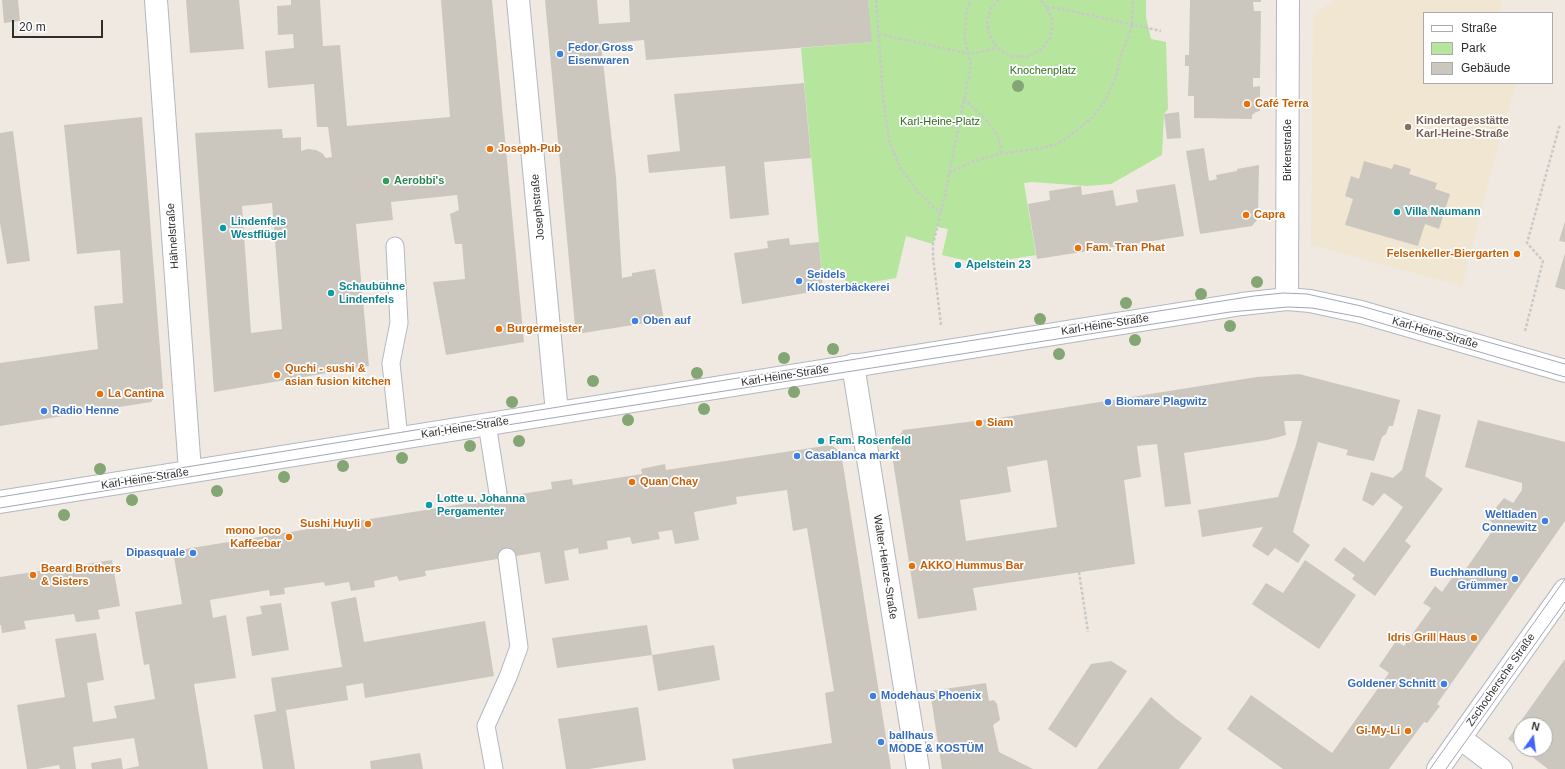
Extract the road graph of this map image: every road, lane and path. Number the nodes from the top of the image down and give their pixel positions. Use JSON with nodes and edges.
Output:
{"nodes":[{"id":1,"x":156,"y":0,"type":"edge"},
{"id":2,"x":518,"y":0,"type":"edge"},
{"id":3,"x":876,"y":0,"type":"edge"},
{"id":4,"x":970,"y":0,"type":"edge"},
{"id":5,"x":999,"y":0,"type":"edge"},
{"id":6,"x":1041,"y":0,"type":"edge"},
{"id":7,"x":1133,"y":0,"type":"edge"},
{"id":8,"x":1289,"y":0,"type":"edge"},
{"id":9,"x":1047,"y":7,"type":"junction"},
{"id":10,"x":1132,"y":26,"type":"junction"},
{"id":11,"x":1161,"y":31,"type":"dead end"},
{"id":12,"x":879,"y":34,"type":"junction"},
{"id":13,"x":997,"y":48,"type":"junction"},
{"id":14,"x":970,"y":54,"type":"junction"},
{"id":15,"x":964,"y":99,"type":"junction"},
{"id":16,"x":1560,"y":124,"type":"dead end"},
{"id":17,"x":1002,"y":154,"type":"junction"},
{"id":18,"x":949,"y":173,"type":"junction"},
{"id":19,"x":941,"y":214,"type":"junction"},
{"id":20,"x":395,"y":246,"type":"dead end"},
{"id":21,"x":1288,"y":299,"type":"junction"},
{"id":22,"x":944,"y":351,"type":"junction"},
{"id":23,"x":1519,"y":357,"type":"junction"},
{"id":24,"x":853,"y":366,"type":"junction"},
{"id":25,"x":1565,"y":371,"type":"edge"},
{"id":26,"x":557,"y":413,"type":"junction"},
{"id":27,"x":487,"y":424,"type":"junction"},
{"id":28,"x":399,"y":438,"type":"junction"},
{"id":29,"x":190,"y":472,"type":"junction"},
{"id":30,"x":498,"y":493,"type":"dead end"},
{"id":31,"x":0,"y":502,"type":"edge"},
{"id":32,"x":507,"y":557,"type":"dead end"},
{"id":33,"x":1079,"y":572,"type":"dead end"},
{"id":34,"x":1565,"y":590,"type":"edge"},
{"id":35,"x":1088,"y":632,"type":"dead end"},
{"id":36,"x":1460,"y":738,"type":"junction"},
{"id":37,"x":494,"y":769,"type":"edge"},
{"id":38,"x":918,"y":769,"type":"edge"},
{"id":39,"x":1438,"y":769,"type":"edge"},
{"id":40,"x":1501,"y":769,"type":"edge"}],
"edges":[{"from":1,"to":29,"type":"street","name":"Hähnelstraße"},
{"from":2,"to":26,"type":"street","name":"Josephstraße"},
{"from":3,"to":12,"type":"path"},
{"from":4,"to":14,"type":"path"},
{"from":5,"to":13,"type":"path"},
{"from":6,"to":9,"type":"path"},
{"from":7,"to":10,"type":"path"},
{"from":8,"to":21,"type":"street","name":"Birkenstraße"},
{"from":9,"to":10,"type":"path"},
{"from":9,"to":13,"type":"path"},
{"from":10,"to":11,"type":"path"},
{"from":10,"to":17,"type":"path"},
{"from":12,"to":14,"type":"path"},
{"from":12,"to":19,"type":"path"},
{"from":13,"to":14,"type":"path"},
{"from":14,"to":15,"type":"path"},
{"from":15,"to":17,"type":"path"},
{"from":15,"to":18,"type":"path"},
{"from":16,"to":23,"type":"path"},
{"from":17,"to":18,"type":"path"},
{"from":18,"to":19,"type":"path"},
{"from":19,"to":22,"type":"path"},
{"from":20,"to":28,"type":"lane"},
{"from":21,"to":22,"type":"street","name":"Karl-Heine-Straße"},
{"from":21,"to":23,"type":"street","name":"Karl-Heine-Straße"},
{"from":22,"to":24,"type":"street","name":"Karl-Heine-Straße"},
{"from":23,"to":25,"type":"street","name":"Karl-Heine-Straße"},
{"from":24,"to":26,"type":"street","name":"Karl-Heine-Straße"},
{"from":24,"to":38,"type":"street","name":"Walter-Heinze-Straße"},
{"from":26,"to":27,"type":"street","name":"Karl-Heine-Straße"},
{"from":27,"to":28,"type":"street","name":"Karl-Heine-Straße"},
{"from":27,"to":30,"type":"lane"},
{"from":28,"to":29,"type":"street","name":"Karl-Heine-Straße"},
{"from":29,"to":31,"type":"street","name":"Karl-Heine-Straße"},
{"from":32,"to":37,"type":"lane"},
{"from":33,"to":35,"type":"path"},
{"from":34,"to":36,"type":"street","name":"Zschochersche Straße"},
{"from":36,"to":39,"type":"street","name":"Zschochersche Straße"},
{"from":36,"to":40,"type":"street"}]}
